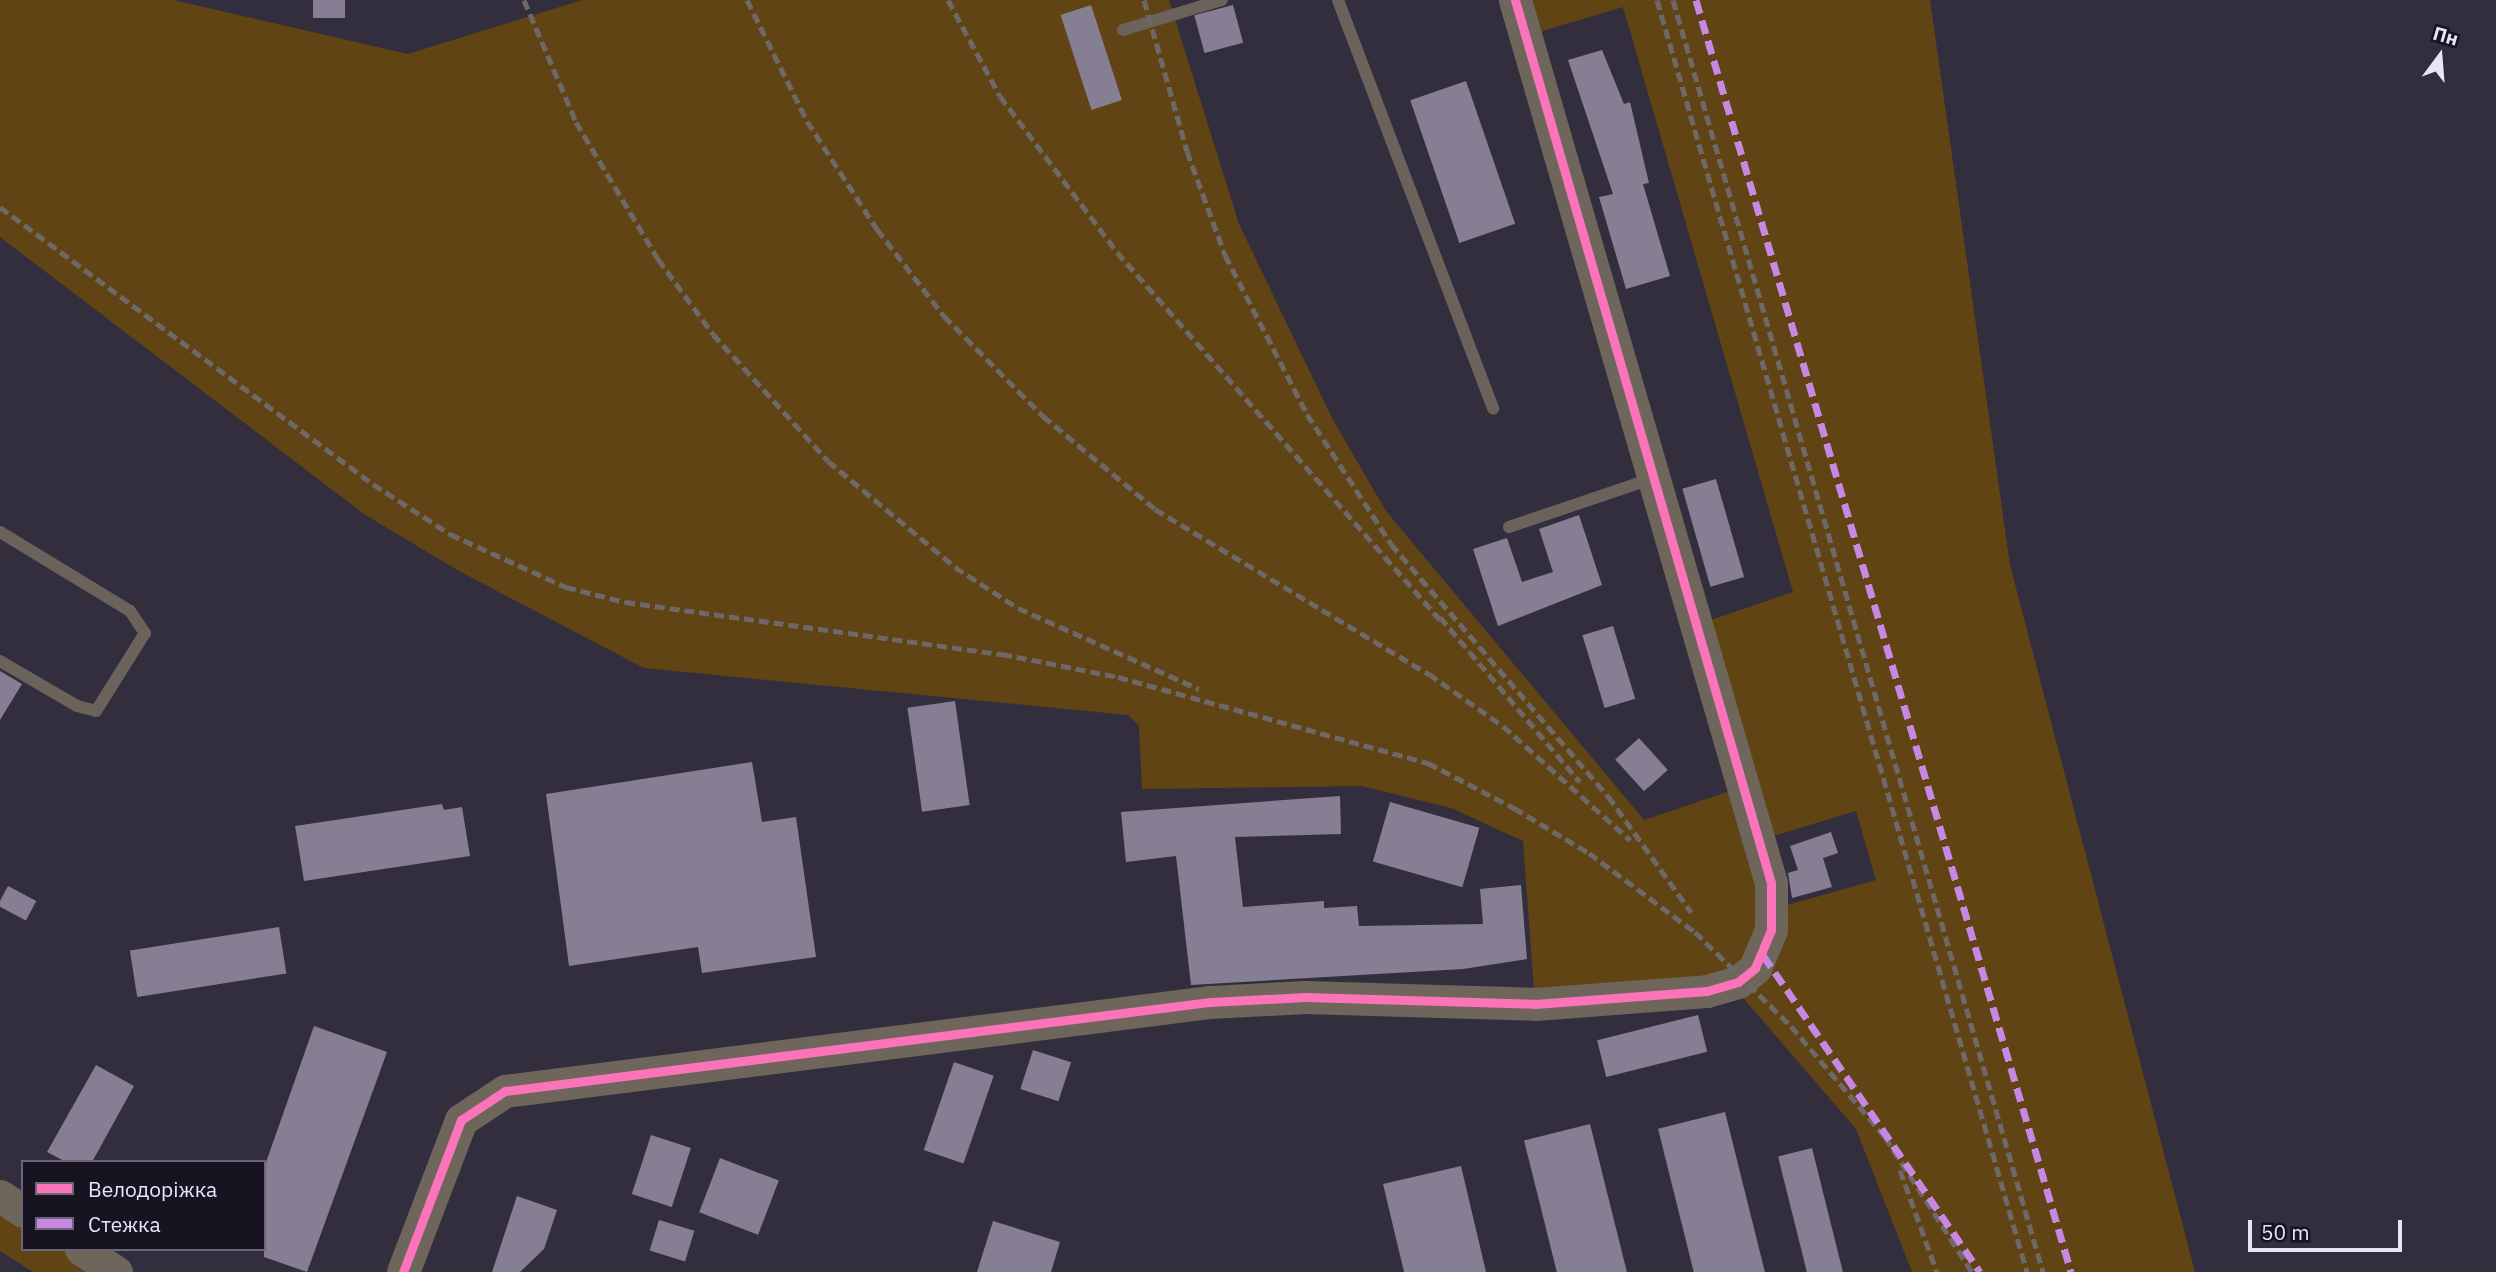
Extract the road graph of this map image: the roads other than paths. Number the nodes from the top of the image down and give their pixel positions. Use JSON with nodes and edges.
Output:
{"nodes":[{"id":1,"x":1222,"y":0,"type":"edge"},
{"id":2,"x":1338,"y":0,"type":"edge"},
{"id":3,"x":1515,"y":0,"type":"edge"},
{"id":4,"x":1124,"y":30,"type":"dead end"},
{"id":5,"x":1493,"y":409,"type":"dead end"},
{"id":6,"x":1657,"y":477,"type":"junction"},
{"id":7,"x":1509,"y":527,"type":"dead end"},
{"id":8,"x":0,"y":532,"type":"edge"},
{"id":9,"x":0,"y":661,"type":"edge"},
{"id":10,"x":0,"y":1196,"type":"edge"},
{"id":11,"x":21,"y":1210,"type":"edge"},
{"id":12,"x":84,"y":1251,"type":"edge"},
{"id":13,"x":116,"y":1272,"type":"edge"},
{"id":14,"x":403,"y":1272,"type":"edge"}],
"edges":[{"from":1,"to":4,"type":"lane"},
{"from":2,"to":5,"type":"lane"},
{"from":3,"to":6,"type":"street"},
{"from":6,"to":7,"type":"lane"},
{"from":6,"to":14,"type":"street"},
{"from":8,"to":9,"type":"lane"},
{"from":10,"to":11,"type":"street"},
{"from":12,"to":13,"type":"street"}]}
